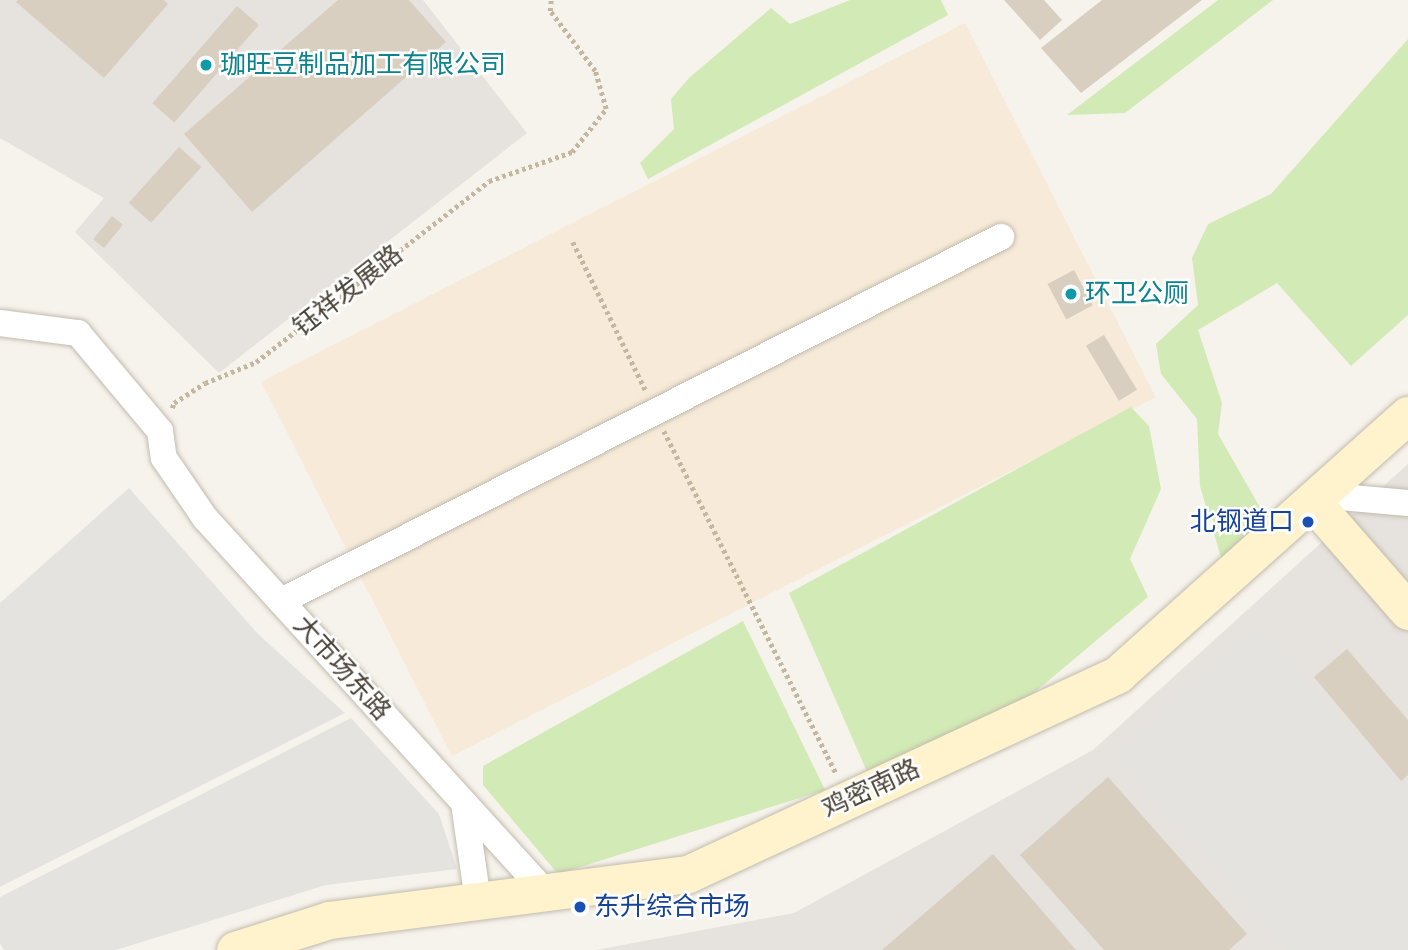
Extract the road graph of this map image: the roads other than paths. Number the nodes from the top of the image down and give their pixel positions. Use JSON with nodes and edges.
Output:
{"nodes":[{"id":1,"x":1001,"y":237,"type":"dead end"},
{"id":2,"x":0,"y":323,"type":"edge"},
{"id":3,"x":1408,"y":415,"type":"edge"},
{"id":4,"x":1315,"y":498,"type":"junction"},
{"id":5,"x":1408,"y":503,"type":"edge"},
{"id":6,"x":281,"y":601,"type":"junction"},
{"id":7,"x":1408,"y":611,"type":"edge"},
{"id":8,"x":464,"y":803,"type":"junction"},
{"id":9,"x":546,"y":892,"type":"junction"},
{"id":10,"x":478,"y":901,"type":"junction"},
{"id":11,"x":236,"y":950,"type":"edge"}],
"edges":[{"from":1,"to":6,"type":"street"},
{"from":2,"to":6,"type":"street","name":"大市场东路"},
{"from":3,"to":4,"type":"main road","name":"鸡密南路"},
{"from":4,"to":5,"type":"street"},
{"from":4,"to":7,"type":"main road"},
{"from":4,"to":9,"type":"main road","name":"鸡密南路"},
{"from":6,"to":8,"type":"street","name":"大市场东路"},
{"from":8,"to":9,"type":"street","name":"大市场东路"},
{"from":8,"to":10,"type":"street"},
{"from":9,"to":10,"type":"main road","name":"鸡密南路"},
{"from":10,"to":11,"type":"main road","name":"鸡密南路"}]}
